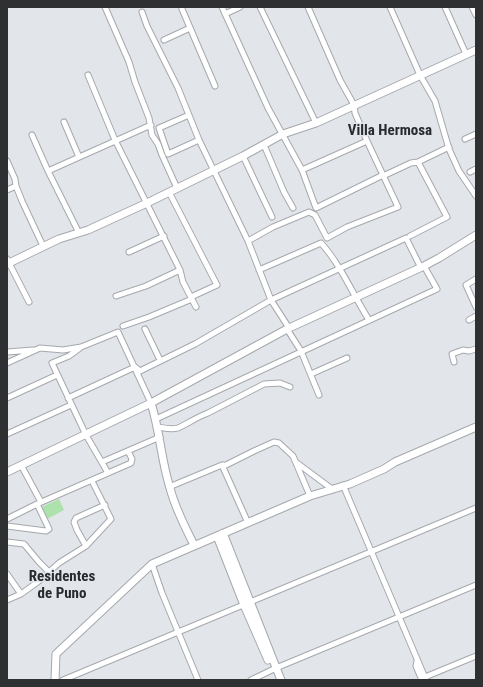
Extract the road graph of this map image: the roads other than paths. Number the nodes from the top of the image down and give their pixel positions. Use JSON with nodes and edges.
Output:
{"nodes":[{"id":1,"x":105,"y":7,"type":"edge"},
{"id":2,"x":222,"y":7,"type":"edge"},
{"id":3,"x":240,"y":7,"type":"edge"},
{"id":4,"x":260,"y":7,"type":"edge"},
{"id":5,"x":308,"y":7,"type":"edge"},
{"id":6,"x":390,"y":7,"type":"edge"},
{"id":7,"x":445,"y":7,"type":"edge"},
{"id":8,"x":472,"y":7,"type":"edge"},
{"id":9,"x":182,"y":9,"type":"dead end"},
{"id":10,"x":142,"y":12,"type":"dead end"},
{"id":11,"x":225,"y":14,"type":"junction"},
{"id":12,"x":476,"y":15,"type":"edge"},
{"id":13,"x":190,"y":28,"type":"junction"},
{"id":14,"x":164,"y":40,"type":"dead end"},
{"id":15,"x":476,"y":50,"type":"edge"},
{"id":16,"x":466,"y":54,"type":"junction"},
{"id":17,"x":420,"y":74,"type":"junction"},
{"id":18,"x":88,"y":75,"type":"dead end"},
{"id":19,"x":215,"y":86,"type":"dead end"},
{"id":20,"x":354,"y":105,"type":"junction"},
{"id":21,"x":189,"y":115,"type":"junction"},
{"id":22,"x":64,"y":122,"type":"dead end"},
{"id":23,"x":316,"y":123,"type":"junction"},
{"id":24,"x":151,"y":124,"type":"junction"},
{"id":25,"x":283,"y":134,"type":"junction"},
{"id":26,"x":476,"y":134,"type":"edge"},
{"id":27,"x":32,"y":135,"type":"dead end"},
{"id":28,"x":465,"y":139,"type":"dead end"},
{"id":29,"x":115,"y":140,"type":"junction"},
{"id":30,"x":199,"y":140,"type":"junction"},
{"id":31,"x":367,"y":141,"type":"junction"},
{"id":32,"x":264,"y":145,"type":"junction"},
{"id":33,"x":449,"y":147,"type":"junction"},
{"id":34,"x":243,"y":156,"type":"junction"},
{"id":35,"x":79,"y":157,"type":"junction"},
{"id":36,"x":7,"y":161,"type":"edge"},
{"id":37,"x":418,"y":162,"type":"junction"},
{"id":38,"x":476,"y":169,"type":"edge"},
{"id":39,"x":214,"y":170,"type":"junction"},
{"id":40,"x":302,"y":170,"type":"junction"},
{"id":41,"x":48,"y":171,"type":"junction"},
{"id":42,"x":470,"y":172,"type":"dead end"},
{"id":43,"x":383,"y":176,"type":"junction"},
{"id":44,"x":16,"y":186,"type":"junction"},
{"id":45,"x":177,"y":188,"type":"junction"},
{"id":46,"x":7,"y":190,"type":"edge"},
{"id":47,"x":169,"y":192,"type":"junction"},
{"id":48,"x":476,"y":196,"type":"edge"},
{"id":49,"x":147,"y":203,"type":"junction"},
{"id":50,"x":293,"y":208,"type":"dead end"},
{"id":51,"x":272,"y":217,"type":"dead end"},
{"id":52,"x":79,"y":233,"type":"junction"},
{"id":53,"x":476,"y":235,"type":"edge"},
{"id":54,"x":164,"y":236,"type":"junction"},
{"id":55,"x":410,"y":236,"type":"dead end"},
{"id":56,"x":248,"y":241,"type":"junction"},
{"id":57,"x":43,"y":246,"type":"junction"},
{"id":58,"x":129,"y":252,"type":"dead end"},
{"id":59,"x":8,"y":262,"type":"edge"},
{"id":60,"x":423,"y":267,"type":"junction"},
{"id":61,"x":340,"y":268,"type":"junction"},
{"id":62,"x":180,"y":270,"type":"junction"},
{"id":63,"x":259,"y":270,"type":"junction"},
{"id":64,"x":476,"y":279,"type":"edge"},
{"id":65,"x":116,"y":296,"type":"dead end"},
{"id":66,"x":192,"y":298,"type":"junction"},
{"id":67,"x":355,"y":298,"type":"junction"},
{"id":68,"x":271,"y":300,"type":"junction"},
{"id":69,"x":29,"y":302,"type":"dead end"},
{"id":70,"x":196,"y":307,"type":"dead end"},
{"id":71,"x":476,"y":307,"type":"edge"},
{"id":72,"x":476,"y":316,"type":"edge"},
{"id":73,"x":369,"y":320,"type":"junction"},
{"id":74,"x":468,"y":320,"type":"dead end"},
{"id":75,"x":124,"y":326,"type":"dead end"},
{"id":76,"x":145,"y":329,"type":"dead end"},
{"id":77,"x":288,"y":329,"type":"junction"},
{"id":78,"x":81,"y":347,"type":"junction"},
{"id":79,"x":476,"y":349,"type":"edge"},
{"id":80,"x":34,"y":350,"type":"junction"},
{"id":81,"x":301,"y":351,"type":"junction"},
{"id":82,"x":7,"y":352,"type":"edge"},
{"id":83,"x":348,"y":358,"type":"dead end"},
{"id":84,"x":7,"y":359,"type":"edge"},
{"id":85,"x":14,"y":360,"type":"junction"},
{"id":86,"x":160,"y":360,"type":"junction"},
{"id":87,"x":454,"y":362,"type":"dead end"},
{"id":88,"x":7,"y":363,"type":"edge"},
{"id":89,"x":134,"y":368,"type":"junction"},
{"id":90,"x":311,"y":374,"type":"junction"},
{"id":91,"x":57,"y":375,"type":"junction"},
{"id":92,"x":290,"y":387,"type":"dead end"},
{"id":93,"x":319,"y":395,"type":"dead end"},
{"id":94,"x":7,"y":398,"type":"edge"},
{"id":95,"x":68,"y":398,"type":"junction"},
{"id":96,"x":71,"y":404,"type":"junction"},
{"id":97,"x":151,"y":404,"type":"junction"},
{"id":98,"x":156,"y":418,"type":"junction"},
{"id":99,"x":158,"y":426,"type":"junction"},
{"id":100,"x":476,"y":427,"type":"edge"},
{"id":101,"x":7,"y":434,"type":"edge"},
{"id":102,"x":86,"y":435,"type":"junction"},
{"id":103,"x":160,"y":437,"type":"junction"},
{"id":104,"x":128,"y":451,"type":"junction"},
{"id":105,"x":102,"y":462,"type":"junction"},
{"id":106,"x":296,"y":463,"type":"junction"},
{"id":107,"x":21,"y":465,"type":"junction"},
{"id":108,"x":222,"y":465,"type":"junction"},
{"id":109,"x":7,"y":472,"type":"edge"},
{"id":110,"x":108,"y":473,"type":"junction"},
{"id":111,"x":92,"y":481,"type":"junction"},
{"id":112,"x":343,"y":485,"type":"junction"},
{"id":113,"x":169,"y":487,"type":"junction"},
{"id":114,"x":332,"y":489,"type":"junction"},
{"id":115,"x":310,"y":496,"type":"junction"},
{"id":116,"x":39,"y":503,"type":"junction"},
{"id":117,"x":104,"y":505,"type":"junction"},
{"id":118,"x":476,"y":508,"type":"edge"},
{"id":119,"x":7,"y":519,"type":"edge"},
{"id":120,"x":248,"y":523,"type":"junction"},
{"id":121,"x":7,"y":526,"type":"edge"},
{"id":122,"x":220,"y":535,"type":"junction"},
{"id":123,"x":7,"y":542,"type":"edge"},
{"id":124,"x":194,"y":545,"type":"junction"},
{"id":125,"x":86,"y":546,"type":"junction"},
{"id":126,"x":372,"y":552,"type":"junction"},
{"id":127,"x":152,"y":564,"type":"junction"},
{"id":128,"x":49,"y":572,"type":"junction"},
{"id":129,"x":7,"y":574,"type":"edge"},
{"id":130,"x":476,"y":585,"type":"edge"},
{"id":131,"x":20,"y":594,"type":"junction"},
{"id":132,"x":7,"y":600,"type":"edge"},
{"id":133,"x":247,"y":604,"type":"junction"},
{"id":134,"x":400,"y":617,"type":"junction"},
{"id":135,"x":177,"y":632,"type":"junction"},
{"id":136,"x":476,"y":656,"type":"edge"},
{"id":137,"x":274,"y":669,"type":"junction"},
{"id":138,"x":424,"y":679,"type":"edge"},
{"id":139,"x":55,"y":680,"type":"edge"},
{"id":140,"x":63,"y":680,"type":"edge"},
{"id":141,"x":198,"y":680,"type":"edge"},
{"id":142,"x":251,"y":680,"type":"edge"},
{"id":143,"x":277,"y":680,"type":"edge"},
{"id":144,"x":282,"y":680,"type":"edge"}],
"edges":[{"from":1,"to":24,"type":"street"},
{"from":2,"to":11,"type":"street"},
{"from":3,"to":11,"type":"street"},
{"from":4,"to":23,"type":"street"},
{"from":5,"to":20,"type":"street"},
{"from":6,"to":17,"type":"street"},
{"from":7,"to":16,"type":"street"},
{"from":8,"to":12,"type":"street"},
{"from":9,"to":13,"type":"street"},
{"from":10,"to":21,"type":"street"},
{"from":11,"to":25,"type":"street"},
{"from":13,"to":14,"type":"street"},
{"from":13,"to":19,"type":"street"},
{"from":15,"to":16,"type":"street"},
{"from":16,"to":17,"type":"street"},
{"from":17,"to":20,"type":"street"},
{"from":17,"to":33,"type":"street"},
{"from":18,"to":29,"type":"street"},
{"from":20,"to":23,"type":"street"},
{"from":20,"to":31,"type":"street"},
{"from":21,"to":30,"type":"street"},
{"from":21,"to":30,"type":"street"},
{"from":22,"to":35,"type":"street"},
{"from":23,"to":25,"type":"street"},
{"from":24,"to":29,"type":"street"},
{"from":24,"to":45,"type":"street"},
{"from":25,"to":32,"type":"street"},
{"from":25,"to":40,"type":"street"},
{"from":26,"to":28,"type":"street"},
{"from":27,"to":41,"type":"street"},
{"from":29,"to":35,"type":"street"},
{"from":29,"to":49,"type":"street"},
{"from":30,"to":39,"type":"street"},
{"from":31,"to":40,"type":"street"},
{"from":31,"to":43,"type":"street"},
{"from":32,"to":34,"type":"street"},
{"from":32,"to":50,"type":"street"},
{"from":33,"to":37,"type":"street"},
{"from":33,"to":48,"type":"street"},
{"from":34,"to":39,"type":"street"},
{"from":34,"to":51,"type":"street"},
{"from":35,"to":41,"type":"street"},
{"from":36,"to":44,"type":"street"},
{"from":37,"to":43,"type":"street"},
{"from":37,"to":55,"type":"street"},
{"from":38,"to":42,"type":"street"},
{"from":39,"to":45,"type":"street"},
{"from":39,"to":56,"type":"street"},
{"from":40,"to":43,"type":"street"},
{"from":41,"to":52,"type":"street"},
{"from":43,"to":56,"type":"street"},
{"from":44,"to":46,"type":"street"},
{"from":44,"to":57,"type":"street"},
{"from":45,"to":47,"type":"street"},
{"from":47,"to":49,"type":"street"},
{"from":47,"to":66,"type":"street"},
{"from":49,"to":52,"type":"street"},
{"from":49,"to":54,"type":"street"},
{"from":52,"to":57,"type":"street"},
{"from":53,"to":60,"type":"street"},
{"from":54,"to":58,"type":"street"},
{"from":54,"to":62,"type":"street"},
{"from":56,"to":63,"type":"street"},
{"from":57,"to":59,"type":"street"},
{"from":59,"to":69,"type":"street"},
{"from":60,"to":61,"type":"street"},
{"from":60,"to":67,"type":"street"},
{"from":60,"to":73,"type":"street"},
{"from":61,"to":63,"type":"street"},
{"from":61,"to":67,"type":"street"},
{"from":61,"to":68,"type":"street"},
{"from":62,"to":65,"type":"street"},
{"from":62,"to":66,"type":"street"},
{"from":63,"to":68,"type":"street"},
{"from":64,"to":71,"type":"street"},
{"from":66,"to":70,"type":"street"},
{"from":66,"to":75,"type":"street"},
{"from":67,"to":73,"type":"street"},
{"from":67,"to":77,"type":"street"},
{"from":68,"to":77,"type":"street"},
{"from":68,"to":86,"type":"street"},
{"from":72,"to":74,"type":"street"},
{"from":73,"to":81,"type":"street"},
{"from":76,"to":86,"type":"street"},
{"from":77,"to":81,"type":"street"},
{"from":77,"to":97,"type":"street"},
{"from":78,"to":80,"type":"street"},
{"from":78,"to":89,"type":"street"},
{"from":78,"to":91,"type":"street"},
{"from":79,"to":87,"type":"street"},
{"from":80,"to":82,"type":"street"},
{"from":80,"to":85,"type":"street"},
{"from":81,"to":90,"type":"street"},
{"from":81,"to":98,"type":"street"},
{"from":83,"to":90,"type":"street"},
{"from":84,"to":85,"type":"street"},
{"from":85,"to":88,"type":"street"},
{"from":86,"to":89,"type":"street"},
{"from":89,"to":95,"type":"street"},
{"from":89,"to":97,"type":"street"},
{"from":90,"to":93,"type":"street"},
{"from":91,"to":94,"type":"street"},
{"from":91,"to":95,"type":"street"},
{"from":92,"to":99,"type":"street"},
{"from":95,"to":96,"type":"street"},
{"from":96,"to":101,"type":"street"},
{"from":96,"to":102,"type":"street"},
{"from":97,"to":98,"type":"street"},
{"from":97,"to":102,"type":"street"},
{"from":98,"to":99,"type":"street"},
{"from":99,"to":103,"type":"street"},
{"from":100,"to":112,"type":"street"},
{"from":102,"to":105,"type":"street"},
{"from":102,"to":107,"type":"street"},
{"from":103,"to":104,"type":"street"},
{"from":103,"to":113,"type":"street"},
{"from":104,"to":105,"type":"street"},
{"from":104,"to":110,"type":"street"},
{"from":105,"to":110,"type":"street"},
{"from":106,"to":108,"type":"street"},
{"from":106,"to":114,"type":"street"},
{"from":106,"to":115,"type":"street"},
{"from":107,"to":109,"type":"street"},
{"from":107,"to":116,"type":"street"},
{"from":108,"to":113,"type":"street"},
{"from":108,"to":120,"type":"street"},
{"from":110,"to":111,"type":"street"},
{"from":111,"to":116,"type":"street"},
{"from":111,"to":117,"type":"street"},
{"from":112,"to":114,"type":"street"},
{"from":112,"to":126,"type":"street"},
{"from":113,"to":124,"type":"street"},
{"from":114,"to":115,"type":"street"},
{"from":115,"to":120,"type":"street"},
{"from":116,"to":119,"type":"street"},
{"from":116,"to":121,"type":"street"},
{"from":117,"to":125,"type":"street"},
{"from":117,"to":125,"type":"street"},
{"from":118,"to":126,"type":"street"},
{"from":120,"to":122,"type":"street"},
{"from":122,"to":124,"type":"street"},
{"from":122,"to":133,"type":"street"},
{"from":123,"to":128,"type":"street"},
{"from":124,"to":127,"type":"street"},
{"from":125,"to":128,"type":"street"},
{"from":126,"to":133,"type":"street"},
{"from":126,"to":134,"type":"street"},
{"from":127,"to":135,"type":"street"},
{"from":127,"to":139,"type":"street"},
{"from":128,"to":131,"type":"street"},
{"from":129,"to":131,"type":"street"},
{"from":130,"to":134,"type":"street"},
{"from":131,"to":132,"type":"street"},
{"from":133,"to":135,"type":"street"},
{"from":133,"to":137,"type":"street"},
{"from":134,"to":137,"type":"street"},
{"from":134,"to":138,"type":"street"},
{"from":135,"to":140,"type":"street"},
{"from":135,"to":141,"type":"street"},
{"from":136,"to":138,"type":"street"},
{"from":137,"to":142,"type":"street"},
{"from":137,"to":143,"type":"street"},
{"from":137,"to":144,"type":"street"}]}
